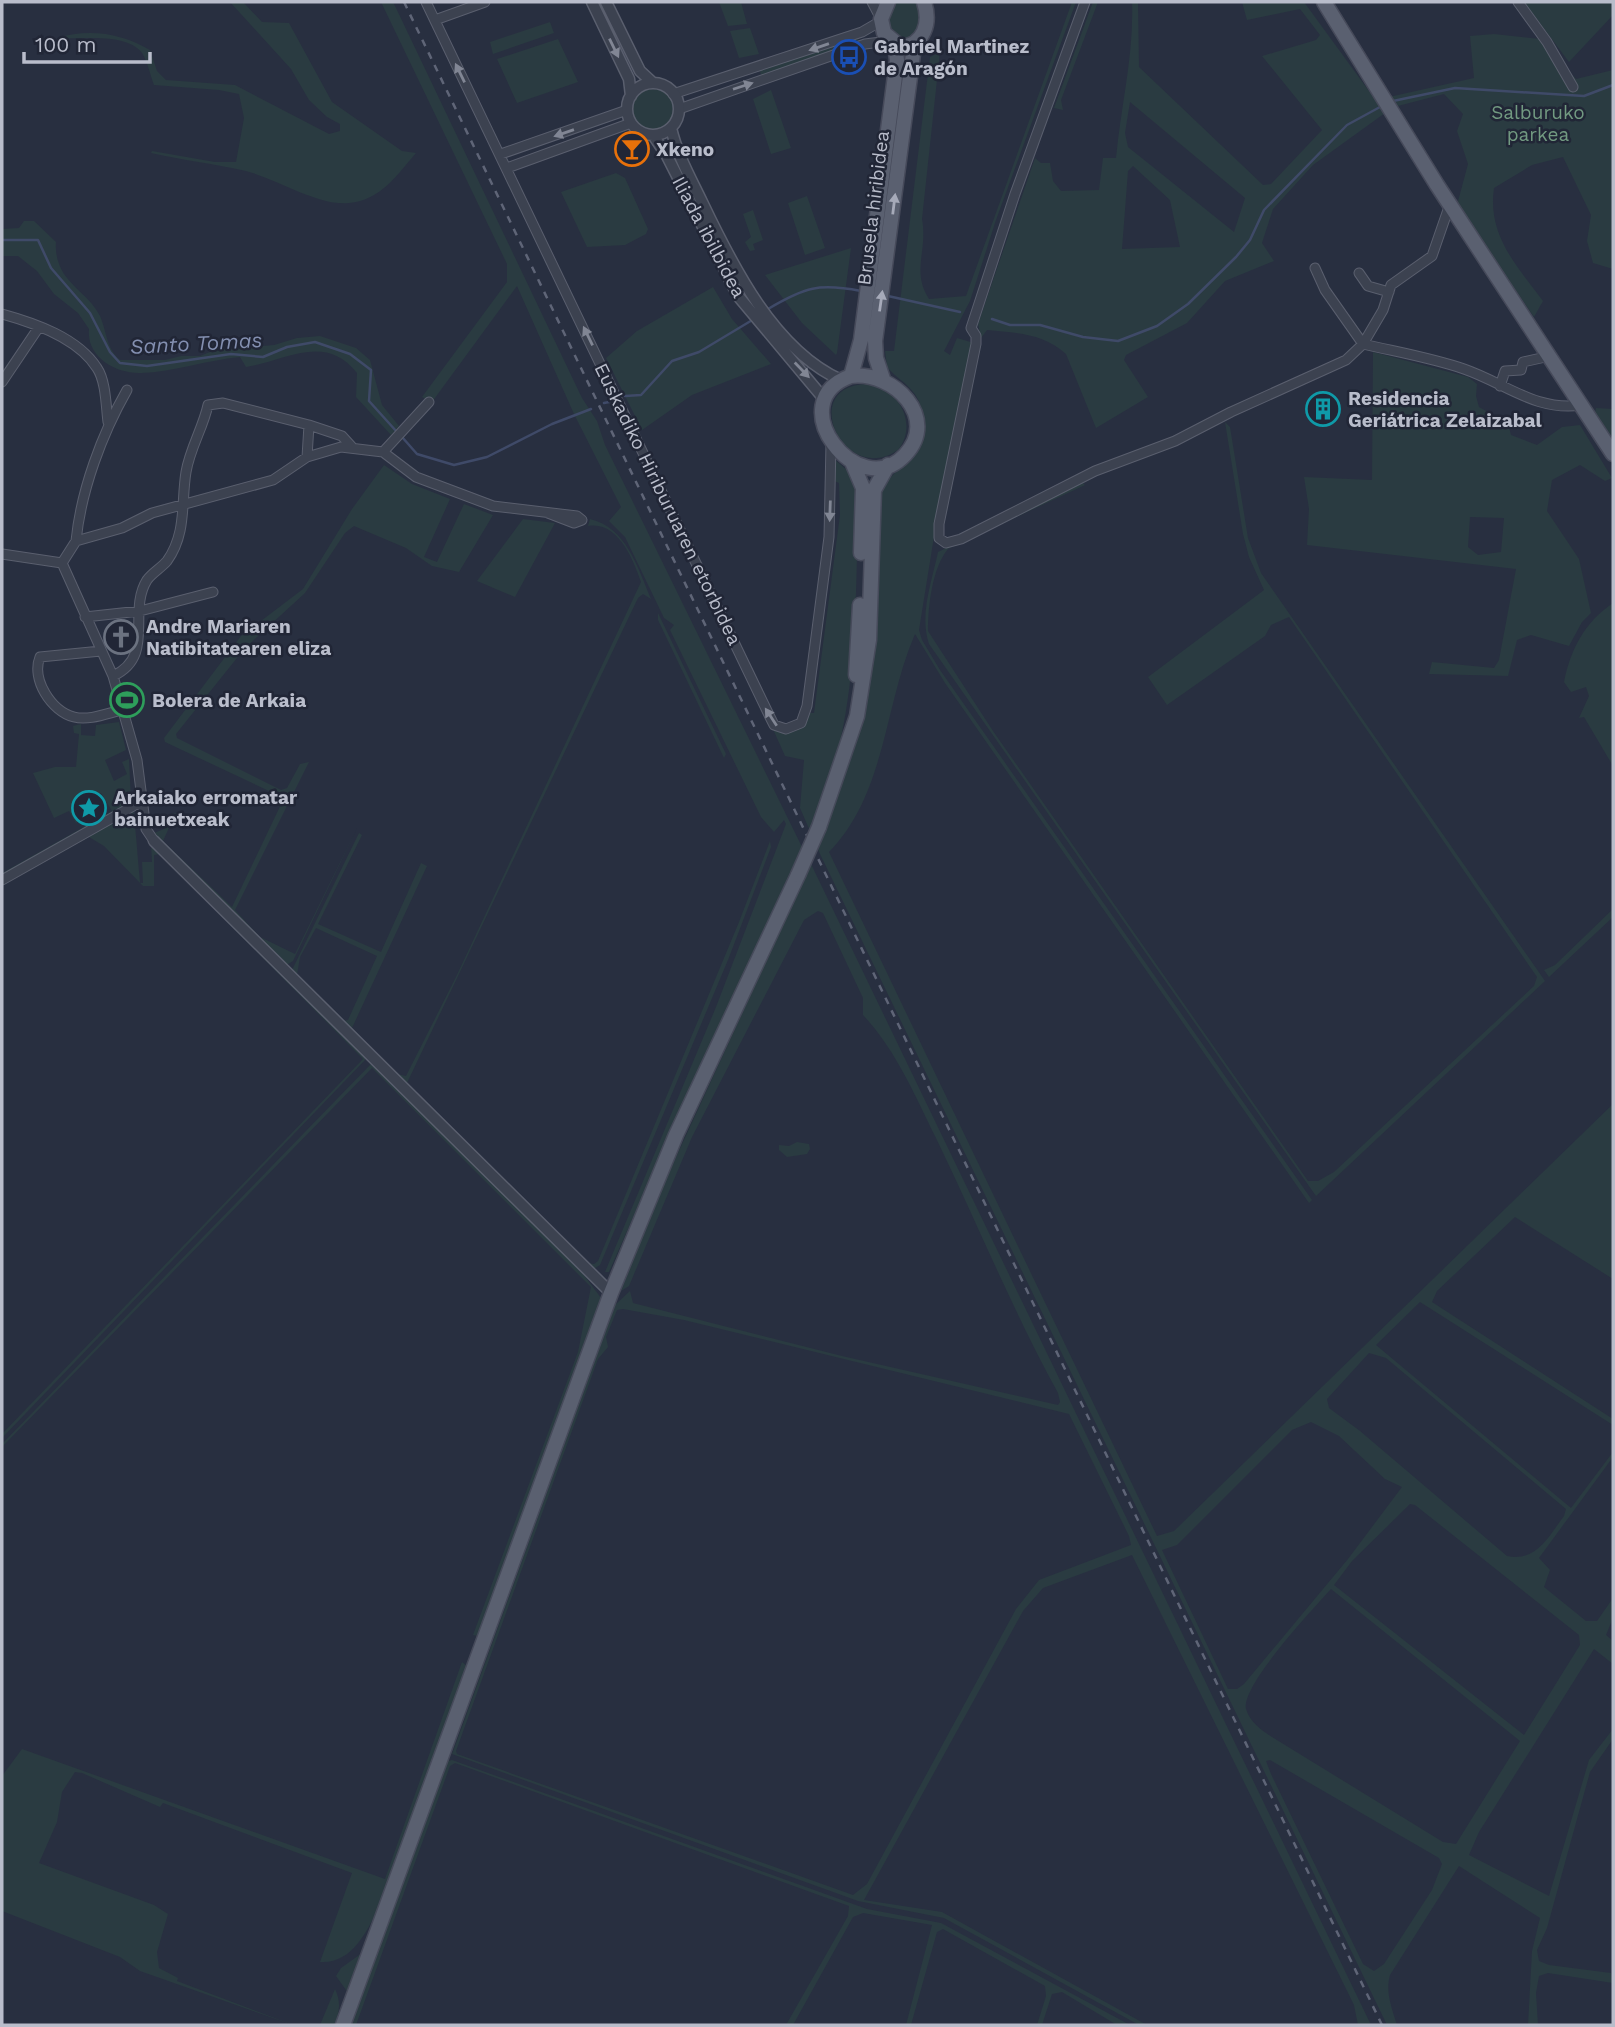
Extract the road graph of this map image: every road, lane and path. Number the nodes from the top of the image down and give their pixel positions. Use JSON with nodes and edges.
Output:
{"nodes":[{"id":1,"x":426,"y":2,"type":"edge"},
{"id":2,"x":485,"y":2,"type":"edge"},
{"id":3,"x":592,"y":2,"type":"edge"},
{"id":4,"x":606,"y":2,"type":"edge"},
{"id":5,"x":872,"y":2,"type":"edge"},
{"id":6,"x":888,"y":2,"type":"edge"},
{"id":7,"x":924,"y":2,"type":"edge"},
{"id":8,"x":1085,"y":2,"type":"edge"},
{"id":9,"x":1316,"y":2,"type":"edge"},
{"id":10,"x":1324,"y":2,"type":"edge"},
{"id":11,"x":1518,"y":2,"type":"edge"},
{"id":12,"x":435,"y":20,"type":"junction"},
{"id":13,"x":881,"y":20,"type":"junction"},
{"id":14,"x":918,"y":42,"type":"junction"},
{"id":15,"x":892,"y":43,"type":"junction"},
{"id":16,"x":1350,"y":47,"type":"junction"},
{"id":17,"x":653,"y":83,"type":"junction"},
{"id":18,"x":1573,"y":87,"type":"dead end"},
{"id":19,"x":673,"y":94,"type":"junction"},
{"id":20,"x":631,"y":96,"type":"junction"},
{"id":21,"x":679,"y":109,"type":"junction"},
{"id":22,"x":627,"y":110,"type":"junction"},
{"id":23,"x":631,"y":123,"type":"junction"},
{"id":24,"x":671,"y":128,"type":"junction"},
{"id":25,"x":653,"y":135,"type":"junction"},
{"id":26,"x":500,"y":154,"type":"junction"},
{"id":27,"x":507,"y":168,"type":"junction"},
{"id":28,"x":1450,"y":204,"type":"junction"},
{"id":29,"x":1315,"y":268,"type":"dead end"},
{"id":30,"x":877,"y":270,"type":"junction"},
{"id":31,"x":1359,"y":273,"type":"dead end"},
{"id":32,"x":1389,"y":292,"type":"junction"},
{"id":33,"x":2,"y":314,"type":"edge"},
{"id":34,"x":39,"y":327,"type":"junction"},
{"id":35,"x":869,"y":330,"type":"junction"},
{"id":36,"x":1363,"y":344,"type":"junction"},
{"id":37,"x":1550,"y":356,"type":"junction"},
{"id":38,"x":846,"y":378,"type":"junction"},
{"id":39,"x":883,"y":379,"type":"junction"},
{"id":40,"x":2,"y":382,"type":"edge"},
{"id":41,"x":1500,"y":386,"type":"junction"},
{"id":42,"x":127,"y":390,"type":"dead end"},
{"id":43,"x":825,"y":400,"type":"junction"},
{"id":44,"x":429,"y":402,"type":"dead end"},
{"id":45,"x":1582,"y":405,"type":"junction"},
{"id":46,"x":108,"y":422,"type":"junction"},
{"id":47,"x":309,"y":425,"type":"junction"},
{"id":48,"x":831,"y":443,"type":"junction"},
{"id":49,"x":352,"y":447,"type":"junction"},
{"id":50,"x":383,"y":452,"type":"junction"},
{"id":51,"x":1613,"y":454,"type":"edge"},
{"id":52,"x":307,"y":457,"type":"junction"},
{"id":53,"x":852,"y":462,"type":"junction"},
{"id":54,"x":888,"y":465,"type":"junction"},
{"id":55,"x":186,"y":503,"type":"junction"},
{"id":56,"x":548,"y":513,"type":"dead end"},
{"id":57,"x":76,"y":541,"type":"junction"},
{"id":58,"x":2,"y":554,"type":"edge"},
{"id":59,"x":62,"y":563,"type":"junction"},
{"id":60,"x":213,"y":592,"type":"dead end"},
{"id":61,"x":141,"y":611,"type":"junction"},
{"id":62,"x":85,"y":617,"type":"junction"},
{"id":63,"x":101,"y":651,"type":"junction"},
{"id":64,"x":113,"y":676,"type":"junction"},
{"id":65,"x":122,"y":710,"type":"junction"},
{"id":66,"x":841,"y":766,"type":"junction"},
{"id":67,"x":142,"y":801,"type":"junction"},
{"id":68,"x":154,"y":841,"type":"joint"},
{"id":69,"x":2,"y":880,"type":"edge"},
{"id":70,"x":611,"y":1293,"type":"junction"},
{"id":71,"x":343,"y":2025,"type":"edge"}],
"edges":[{"from":1,"to":12,"type":"street","name":"Euskadiko Hiriburuaren etorbidea"},
{"from":2,"to":12,"type":"street"},
{"from":3,"to":20,"type":"street","one_way":true},
{"from":4,"to":17,"type":"street"},
{"from":5,"to":13,"type":"street"},
{"from":6,"to":13,"type":"main road"},
{"from":7,"to":14,"type":"main road","name":"Brusela hiribidea"},
{"from":8,"to":36,"type":"street"},
{"from":9,"to":16,"type":"main road"},
{"from":10,"to":16,"type":"main road"},
{"from":11,"to":18,"type":"street"},
{"from":26,"to":12,"type":"street","name":"Euskadiko Hiriburuaren etorbidea","one_way":true},
{"from":13,"to":15,"type":"main road"},
{"from":13,"to":19,"type":"street","one_way":true},
{"from":14,"to":15,"type":"main road"},
{"from":30,"to":14,"type":"main road","name":"Brusela hiribidea","one_way":true},
{"from":21,"to":15,"type":"street","one_way":true},
{"from":15,"to":30,"type":"main road","name":"Brusela hiribidea"},
{"from":16,"to":28,"type":"main road"},
{"from":17,"to":19,"type":"street"},
{"from":17,"to":20,"type":"street"},
{"from":19,"to":21,"type":"street"},
{"from":20,"to":22,"type":"street"},
{"from":21,"to":24,"type":"street"},
{"from":22,"to":23,"type":"street"},
{"from":22,"to":26,"type":"street","one_way":true},
{"from":23,"to":25,"type":"street"},
{"from":23,"to":27,"type":"street"},
{"from":24,"to":25,"type":"street"},
{"from":24,"to":38,"type":"street","name":"Iliada ibilbidea"},
{"from":25,"to":43,"type":"street","name":"Iliada ibilbidea","one_way":true},
{"from":26,"to":27,"type":"street","name":"Euskadiko Hiriburuaren etorbidea"},
{"from":48,"to":27,"type":"street","name":"Euskadiko Hiriburuaren etorbidea","one_way":true},
{"from":28,"to":32,"type":"street"},
{"from":28,"to":37,"type":"main road"},
{"from":29,"to":36,"type":"street"},
{"from":30,"to":35,"type":"main road","name":"Brusela hiribidea"},
{"from":31,"to":32,"type":"street"},
{"from":32,"to":36,"type":"street"},
{"from":33,"to":34,"type":"street"},
{"from":34,"to":40,"type":"street"},
{"from":34,"to":46,"type":"street"},
{"from":35,"to":38,"type":"main road","name":"Brusela hiribidea"},
{"from":35,"to":39,"type":"main road","name":"Brusela hiribidea"},
{"from":36,"to":41,"type":"street"},
{"from":37,"to":41,"type":"street"},
{"from":37,"to":45,"type":"main road"},
{"from":38,"to":39,"type":"main road"},
{"from":38,"to":43,"type":"main road"},
{"from":39,"to":54,"type":"main road"},
{"from":41,"to":45,"type":"street"},
{"from":42,"to":46,"type":"street"},
{"from":43,"to":48,"type":"main road"},
{"from":44,"to":50,"type":"street"},
{"from":45,"to":51,"type":"main road"},
{"from":46,"to":57,"type":"street"},
{"from":47,"to":49,"type":"street"},
{"from":47,"to":52,"type":"street"},
{"from":47,"to":55,"type":"street"},
{"from":48,"to":53,"type":"main road"},
{"from":49,"to":50,"type":"street"},
{"from":49,"to":52,"type":"street"},
{"from":50,"to":56,"type":"street"},
{"from":52,"to":55,"type":"street"},
{"from":53,"to":54,"type":"main road"},
{"from":53,"to":66,"type":"main road"},
{"from":54,"to":66,"type":"main road"},
{"from":55,"to":57,"type":"street"},
{"from":55,"to":61,"type":"street"},
{"from":57,"to":59,"type":"street"},
{"from":58,"to":59,"type":"street"},
{"from":59,"to":62,"type":"street"},
{"from":60,"to":61,"type":"street"},
{"from":61,"to":62,"type":"street"},
{"from":61,"to":64,"type":"street"},
{"from":62,"to":63,"type":"street"},
{"from":63,"to":64,"type":"street"},
{"from":63,"to":65,"type":"street"},
{"from":64,"to":65,"type":"street"},
{"from":65,"to":67,"type":"street"},
{"from":66,"to":70,"type":"main road","bridge":true},
{"from":67,"to":68,"type":"street"},
{"from":67,"to":69,"type":"street"},
{"from":68,"to":70,"type":"street"},
{"from":70,"to":71,"type":"main road"}]}
